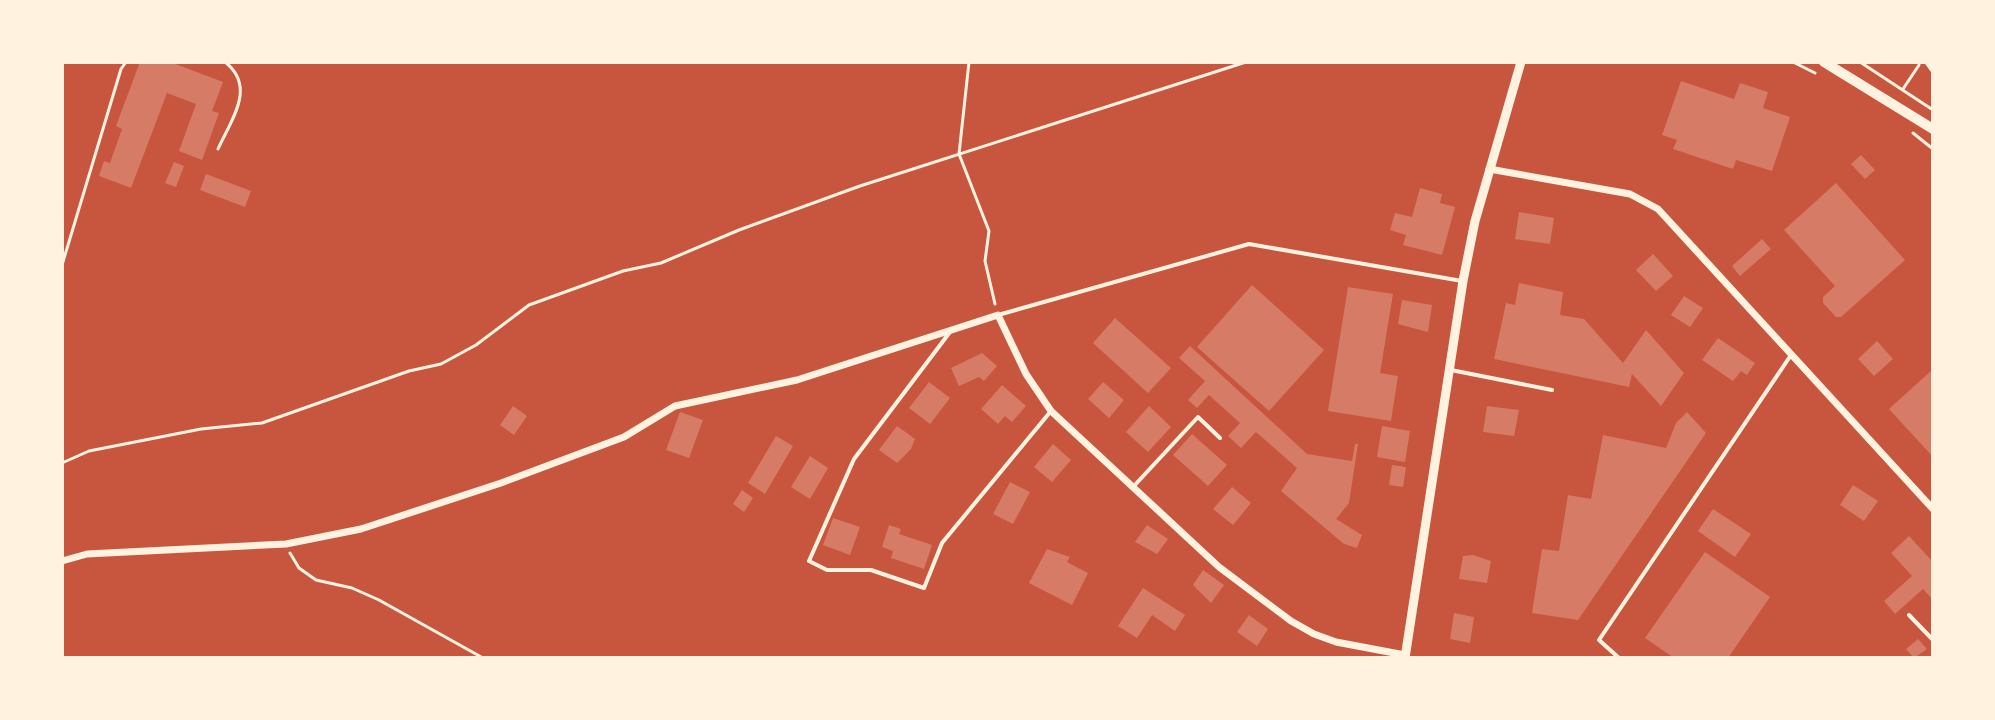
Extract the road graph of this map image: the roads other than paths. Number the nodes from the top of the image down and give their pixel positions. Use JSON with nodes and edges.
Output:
{"nodes":[{"id":1,"x":1521,"y":62,"type":"edge"},
{"id":2,"x":1824,"y":62,"type":"edge"},
{"id":3,"x":1928,"y":62,"type":"edge"},
{"id":4,"x":1933,"y":69,"type":"edge"},
{"id":5,"x":1933,"y":129,"type":"edge"},
{"id":6,"x":1489,"y":169,"type":"junction"},
{"id":7,"x":1463,"y":281,"type":"junction"},
{"id":8,"x":998,"y":315,"type":"junction"},
{"id":9,"x":951,"y":330,"type":"junction"},
{"id":10,"x":1792,"y":353,"type":"junction"},
{"id":11,"x":1448,"y":370,"type":"junction"},
{"id":12,"x":1552,"y":390,"type":"dead end"},
{"id":13,"x":1051,"y":411,"type":"junction"},
{"id":14,"x":1220,"y":438,"type":"dead end"},
{"id":15,"x":1131,"y":489,"type":"junction"},
{"id":16,"x":1933,"y":509,"type":"edge"},
{"id":17,"x":62,"y":561,"type":"edge"},
{"id":18,"x":1909,"y":615,"type":"dead end"},
{"id":19,"x":1933,"y":640,"type":"edge"},
{"id":20,"x":1405,"y":657,"type":"edge"},
{"id":21,"x":1619,"y":658,"type":"edge"}],
"edges":[{"from":1,"to":6,"type":"street"},
{"from":2,"to":5,"type":"main road"},
{"from":3,"to":4,"type":"street"},
{"from":6,"to":7,"type":"street"},
{"from":6,"to":10,"type":"street"},
{"from":7,"to":8,"type":"lane"},
{"from":7,"to":11,"type":"street"},
{"from":8,"to":9,"type":"street"},
{"from":8,"to":13,"type":"street"},
{"from":9,"to":13,"type":"lane"},
{"from":9,"to":17,"type":"street"},
{"from":10,"to":16,"type":"street"},
{"from":10,"to":21,"type":"lane"},
{"from":11,"to":12,"type":"lane"},
{"from":11,"to":20,"type":"street"},
{"from":13,"to":15,"type":"street"},
{"from":14,"to":15,"type":"lane"},
{"from":15,"to":20,"type":"street"},
{"from":18,"to":19,"type":"lane"}]}
